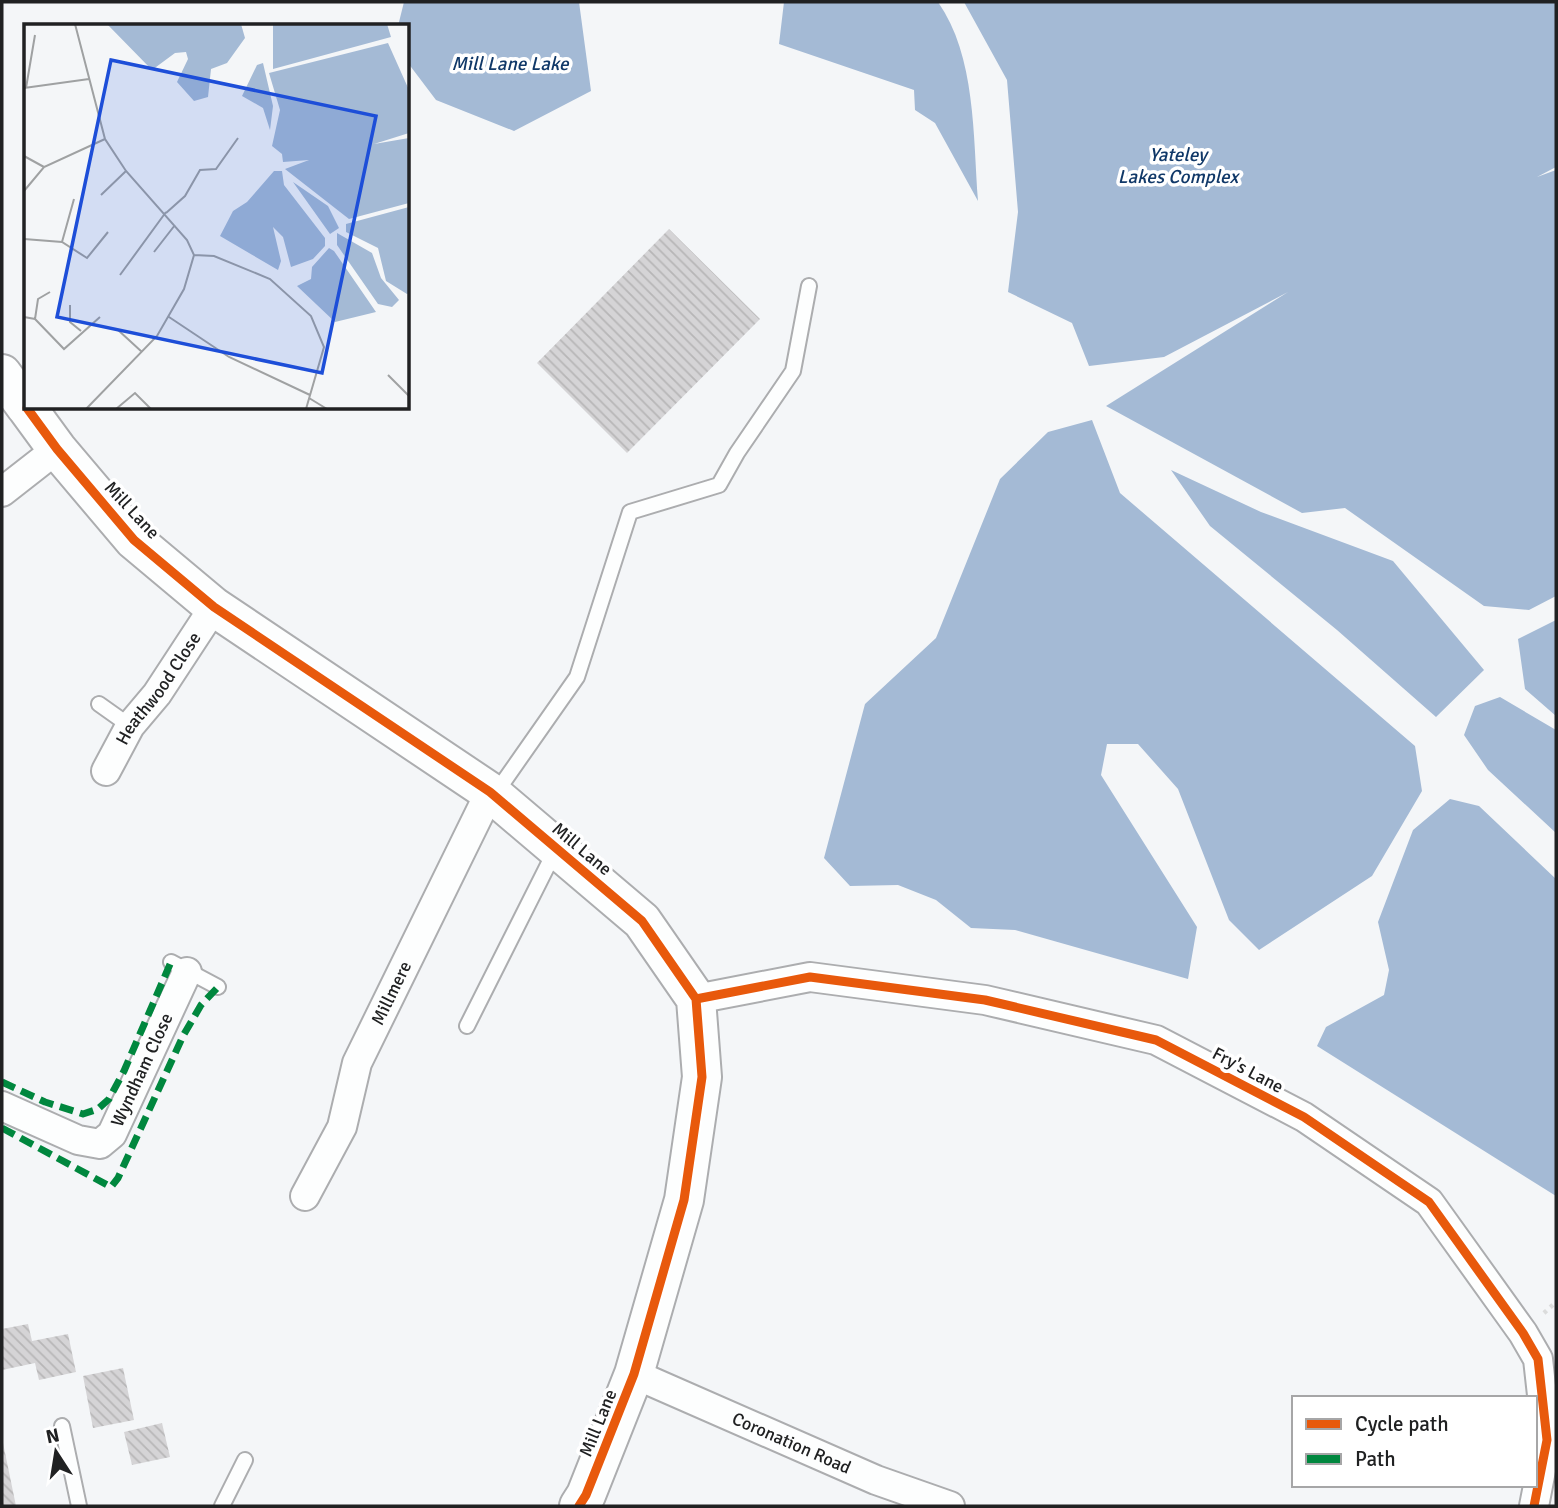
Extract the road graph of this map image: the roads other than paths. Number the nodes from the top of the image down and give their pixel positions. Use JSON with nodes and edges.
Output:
{"nodes":[{"id":1,"x":809,"y":286,"type":"dead end"},
{"id":2,"x":2,"y":374,"type":"edge"},
{"id":3,"x":24,"y":405,"type":"edge"},
{"id":4,"x":28,"y":410,"type":"edge"},
{"id":5,"x":57,"y":449,"type":"junction"},
{"id":6,"x":2,"y":492,"type":"edge"},
{"id":7,"x":215,"y":607,"type":"junction"},
{"id":8,"x":99,"y":704,"type":"dead end"},
{"id":9,"x":130,"y":726,"type":"junction"},
{"id":10,"x":106,"y":771,"type":"dead end"},
{"id":11,"x":492,"y":793,"type":"junction"},
{"id":12,"x":556,"y":849,"type":"junction"},
{"id":13,"x":179,"y":967,"type":"joint"},
{"id":14,"x":218,"y":988,"type":"dead end"},
{"id":15,"x":696,"y":999,"type":"junction"},
{"id":16,"x":467,"y":1026,"type":"dead end"},
{"id":17,"x":2,"y":1106,"type":"edge"},
{"id":18,"x":305,"y":1196,"type":"dead end"},
{"id":19,"x":634,"y":1374,"type":"junction"},
{"id":20,"x":62,"y":1426,"type":"dead end"},
{"id":21,"x":245,"y":1460,"type":"dead end"},
{"id":22,"x":79,"y":1506,"type":"edge"},
{"id":23,"x":222,"y":1506,"type":"edge"},
{"id":24,"x":579,"y":1506,"type":"edge"},
{"id":25,"x":950,"y":1506,"type":"edge"},
{"id":26,"x":1534,"y":1506,"type":"edge"}],
"edges":[{"from":1,"to":11,"type":"lane"},
{"from":2,"to":3,"type":"street","name":"Mill Lane"},
{"from":4,"to":5,"type":"street","name":"Mill Lane"},
{"from":5,"to":6,"type":"street"},
{"from":5,"to":7,"type":"street","name":"Mill Lane"},
{"from":7,"to":9,"type":"street","name":"Heathwood Close"},
{"from":7,"to":11,"type":"street","name":"Mill Lane"},
{"from":8,"to":9,"type":"lane"},
{"from":9,"to":10,"type":"street","name":"Heathwood Close"},
{"from":11,"to":12,"type":"street","name":"Mill Lane"},
{"from":11,"to":18,"type":"street","name":"Millmere"},
{"from":12,"to":15,"type":"street","name":"Mill Lane"},
{"from":12,"to":16,"type":"lane"},
{"from":13,"to":14,"type":"lane"},
{"from":13,"to":17,"type":"street","name":"Wyndham Close"},
{"from":15,"to":19,"type":"street","name":"Mill Lane"},
{"from":15,"to":26,"type":"street","name":"Fry's Lane"},
{"from":19,"to":24,"type":"street","name":"Mill Lane"},
{"from":19,"to":25,"type":"street","name":"Coronation Road"},
{"from":20,"to":22,"type":"lane"},
{"from":21,"to":23,"type":"lane"}]}
